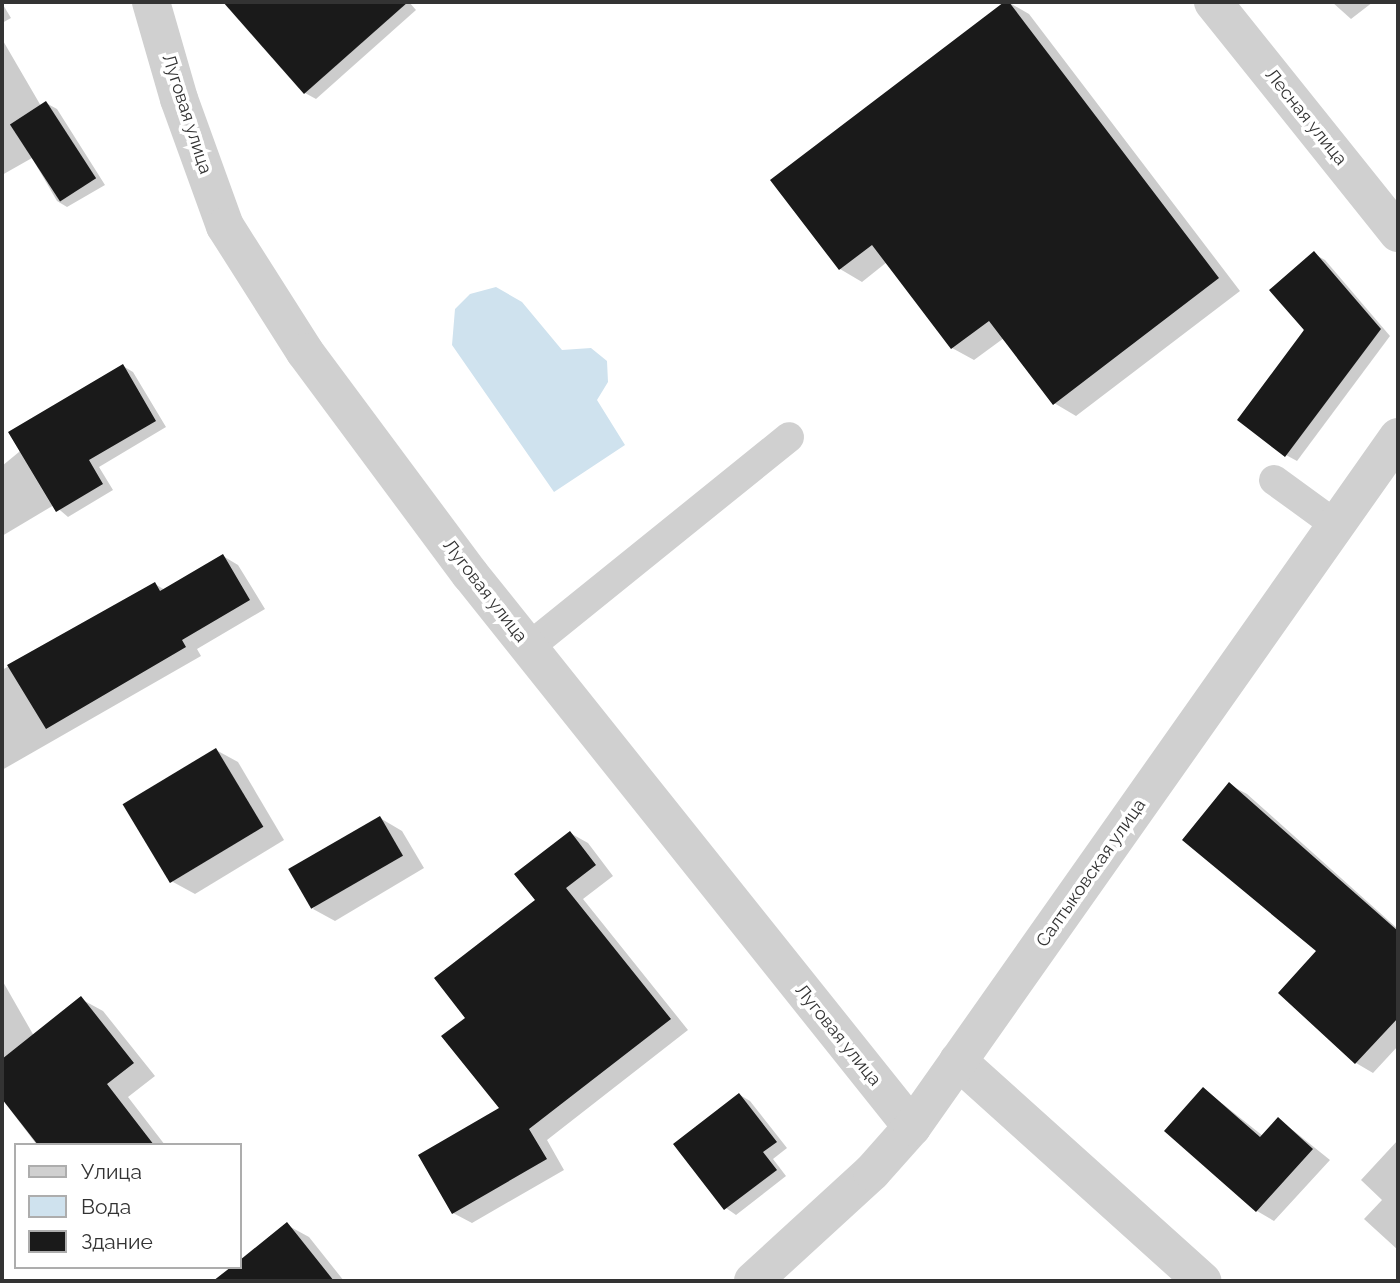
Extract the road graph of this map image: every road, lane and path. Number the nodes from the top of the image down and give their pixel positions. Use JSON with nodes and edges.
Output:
{"nodes":[{"id":1,"x":151,"y":2,"type":"edge"},
{"id":2,"x":1213,"y":2,"type":"edge"},
{"id":3,"x":1398,"y":233,"type":"edge"},
{"id":4,"x":789,"y":437,"type":"dead end"},
{"id":5,"x":1398,"y":437,"type":"edge"},
{"id":6,"x":1274,"y":480,"type":"dead end"},
{"id":7,"x":1336,"y":525,"type":"junction"},
{"id":8,"x":529,"y":647,"type":"junction"},
{"id":9,"x":958,"y":1061,"type":"junction"},
{"id":10,"x":912,"y":1127,"type":"junction"},
{"id":11,"x":752,"y":1281,"type":"edge"},
{"id":12,"x":1202,"y":1281,"type":"edge"}],
"edges":[{"from":1,"to":8,"type":"street","name":"Луговая улица"},
{"from":2,"to":3,"type":"street","name":"Лесная улица"},
{"from":4,"to":8,"type":"lane"},
{"from":5,"to":7,"type":"street","name":"Салтыковская улица"},
{"from":6,"to":7,"type":"lane"},
{"from":7,"to":9,"type":"street","name":"Салтыковская улица"},
{"from":8,"to":10,"type":"street","name":"Луговая улица"},
{"from":9,"to":10,"type":"street","name":"Салтыковская улица"},
{"from":9,"to":12,"type":"street"},
{"from":10,"to":11,"type":"street","name":"Салтыковская улица"}]}
